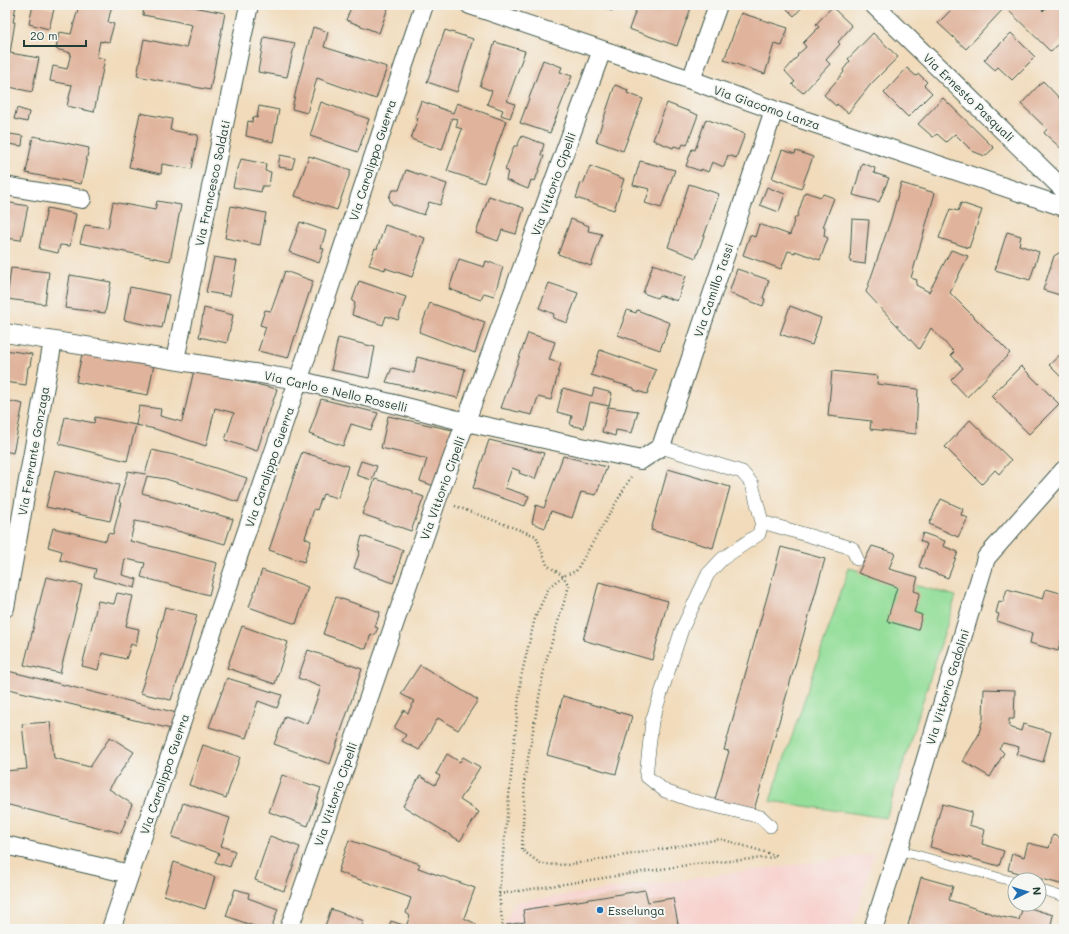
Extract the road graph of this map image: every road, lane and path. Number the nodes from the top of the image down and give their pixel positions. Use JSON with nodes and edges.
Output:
{"nodes":[{"id":1,"x":249,"y":5,"type":"edge"},
{"id":2,"x":424,"y":5,"type":"edge"},
{"id":3,"x":470,"y":5,"type":"edge"},
{"id":4,"x":718,"y":5,"type":"edge"},
{"id":5,"x":874,"y":5,"type":"edge"},
{"id":6,"x":602,"y":50,"type":"junction"},
{"id":7,"x":691,"y":80,"type":"junction"},
{"id":8,"x":774,"y":110,"type":"junction"},
{"id":9,"x":5,"y":186,"type":"edge"},
{"id":10,"x":1064,"y":190,"type":"edge"},
{"id":11,"x":82,"y":199,"type":"dead end"},
{"id":12,"x":1064,"y":207,"type":"edge"},
{"id":13,"x":5,"y":333,"type":"edge"},
{"id":14,"x":53,"y":341,"type":"junction"},
{"id":15,"x":175,"y":360,"type":"junction"},
{"id":16,"x":298,"y":380,"type":"junction"},
{"id":17,"x":466,"y":422,"type":"junction"},
{"id":18,"x":660,"y":447,"type":"junction"},
{"id":19,"x":641,"y":460,"type":"junction"},
{"id":20,"x":1064,"y":470,"type":"edge"},
{"id":21,"x":437,"y":500,"type":"junction"},
{"id":22,"x":762,"y":522,"type":"junction"},
{"id":23,"x":857,"y":559,"type":"dead end"},
{"id":24,"x":563,"y":576,"type":"junction"},
{"id":25,"x":5,"y":608,"type":"edge"},
{"id":26,"x":770,"y":826,"type":"dead end"},
{"id":27,"x":5,"y":845,"type":"edge"},
{"id":28,"x":898,"y":850,"type":"junction"},
{"id":29,"x":130,"y":874,"type":"junction"},
{"id":30,"x":1007,"y":880,"type":"edge"},
{"id":31,"x":1047,"y":892,"type":"edge"},
{"id":32,"x":499,"y":894,"type":"junction"},
{"id":33,"x":1064,"y":897,"type":"edge"},
{"id":34,"x":111,"y":929,"type":"edge"},
{"id":35,"x":289,"y":929,"type":"edge"},
{"id":36,"x":503,"y":929,"type":"edge"},
{"id":37,"x":873,"y":929,"type":"edge"}],
"edges":[{"from":1,"to":15,"type":"street","name":"Via Francesco Soldati"},
{"from":2,"to":16,"type":"street","name":"Via Carolippo Guerra"},
{"from":3,"to":6,"type":"street","name":"Via Giacomo Lanza"},
{"from":4,"to":7,"type":"street"},
{"from":5,"to":10,"type":"street","name":"Via Ernesto Pasquali"},
{"from":6,"to":7,"type":"street","name":"Via Giacomo Lanza"},
{"from":6,"to":17,"type":"street","name":"Via Vittorio Cipelli"},
{"from":7,"to":8,"type":"street","name":"Via Giacomo Lanza"},
{"from":8,"to":12,"type":"street","name":"Via Giacomo Lanza"},
{"from":8,"to":18,"type":"street","name":"Via Camillo Tassi"},
{"from":9,"to":11,"type":"street"},
{"from":13,"to":14,"type":"street","name":"Via Carlo e Nello Rosselli"},
{"from":14,"to":15,"type":"street","name":"Via Carlo e Nello Rosselli"},
{"from":14,"to":25,"type":"street","name":"Via Ferrante Gonzaga"},
{"from":15,"to":16,"type":"street","name":"Via Carlo e Nello Rosselli"},
{"from":16,"to":17,"type":"street","name":"Via Carlo e Nello Rosselli"},
{"from":16,"to":29,"type":"street","name":"Via Carolippo Guerra"},
{"from":17,"to":19,"type":"street","name":"Via Carlo e Nello Rosselli"},
{"from":17,"to":21,"type":"street","name":"Via Vittorio Cipelli"},
{"from":18,"to":19,"type":"street"},
{"from":18,"to":22,"type":"street"},
{"from":19,"to":24,"type":"path"},
{"from":20,"to":28,"type":"street","name":"Via Vittorio Gadolini"},
{"from":21,"to":24,"type":"path"},
{"from":21,"to":35,"type":"street","name":"Via Vittorio Cipelli"},
{"from":22,"to":23,"type":"street"},
{"from":22,"to":26,"type":"street"},
{"from":24,"to":32,"type":"path"},
{"from":24,"to":32,"type":"path"},
{"from":27,"to":29,"type":"street"},
{"from":28,"to":30,"type":"lane"},
{"from":28,"to":37,"type":"street","name":"Via Vittorio Gadolini"},
{"from":29,"to":34,"type":"street","name":"Via Carolippo Guerra"},
{"from":31,"to":33,"type":"lane"},
{"from":32,"to":36,"type":"path"}]}
